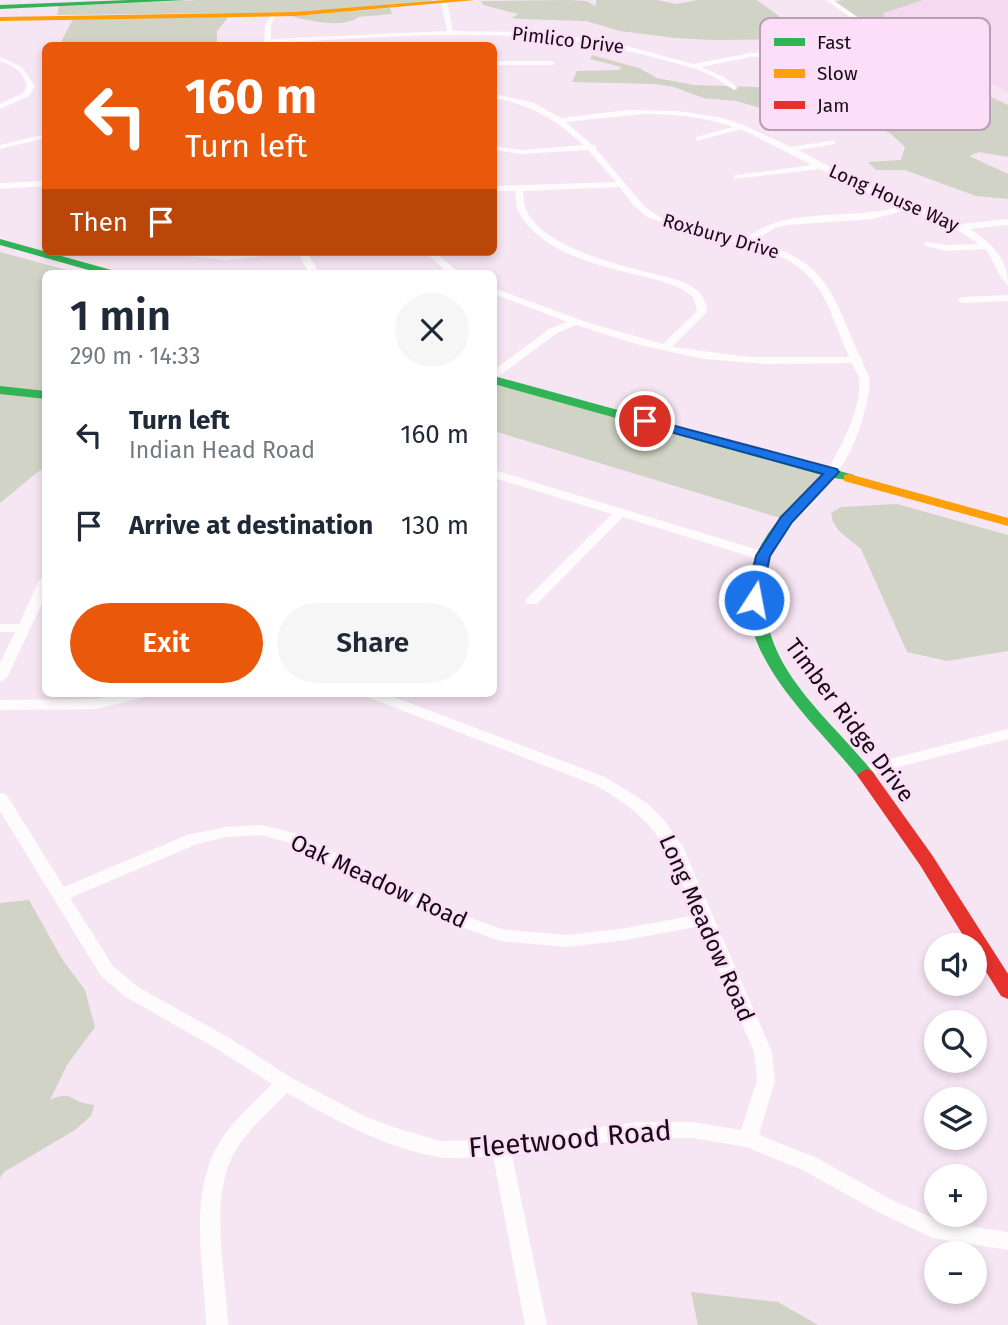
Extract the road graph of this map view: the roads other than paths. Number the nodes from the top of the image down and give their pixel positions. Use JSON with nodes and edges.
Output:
{"nodes":[{"id":1,"x":136,"y":0,"type":"edge"},
{"id":2,"x":184,"y":0,"type":"edge"},
{"id":3,"x":472,"y":0,"type":"edge"},
{"id":4,"x":829,"y":0,"type":"edge"},
{"id":5,"x":444,"y":2,"type":"junction"},
{"id":6,"x":0,"y":6,"type":"edge"},
{"id":7,"x":53,"y":9,"type":"edge"},
{"id":8,"x":273,"y":15,"type":"junction"},
{"id":9,"x":855,"y":18,"type":"edge"},
{"id":10,"x":0,"y":19,"type":"edge"},
{"id":11,"x":450,"y":31,"type":"junction"},
{"id":12,"x":362,"y":37,"type":"junction"},
{"id":13,"x":267,"y":42,"type":"edge"},
{"id":14,"x":283,"y":42,"type":"edge"},
{"id":15,"x":365,"y":42,"type":"edge"},
{"id":16,"x":760,"y":55,"type":"edge"},
{"id":17,"x":0,"y":59,"type":"edge"},
{"id":18,"x":552,"y":62,"type":"dead end"},
{"id":19,"x":497,"y":63,"type":"edge"},
{"id":20,"x":692,"y":66,"type":"junction"},
{"id":21,"x":734,"y":89,"type":"dead end"},
{"id":22,"x":497,"y":96,"type":"edge"},
{"id":23,"x":637,"y":100,"type":"dead end"},
{"id":24,"x":0,"y":107,"type":"edge"},
{"id":25,"x":639,"y":110,"type":"junction"},
{"id":26,"x":558,"y":121,"type":"junction"},
{"id":27,"x":743,"y":127,"type":"junction"},
{"id":28,"x":42,"y":137,"type":"edge"},
{"id":29,"x":699,"y":139,"type":"dead end"},
{"id":30,"x":832,"y":142,"type":"dead end"},
{"id":31,"x":0,"y":147,"type":"edge"},
{"id":32,"x":593,"y":147,"type":"junction"},
{"id":33,"x":497,"y":148,"type":"edge"},
{"id":34,"x":792,"y":149,"type":"junction"},
{"id":35,"x":822,"y":166,"type":"junction"},
{"id":36,"x":737,"y":177,"type":"dead end"},
{"id":37,"x":42,"y":183,"type":"edge"},
{"id":38,"x":623,"y":184,"type":"junction"},
{"id":39,"x":0,"y":186,"type":"edge"},
{"id":40,"x":497,"y":188,"type":"edge"},
{"id":41,"x":519,"y":189,"type":"junction"},
{"id":42,"x":909,"y":206,"type":"junction"},
{"id":43,"x":1008,"y":222,"type":"edge"},
{"id":44,"x":961,"y":227,"type":"junction"},
{"id":45,"x":0,"y":242,"type":"edge"},
{"id":46,"x":744,"y":244,"type":"junction"},
{"id":47,"x":928,"y":244,"type":"dead end"},
{"id":48,"x":987,"y":246,"type":"junction"},
{"id":49,"x":42,"y":254,"type":"edge"},
{"id":50,"x":50,"y":256,"type":"edge"},
{"id":51,"x":216,"y":256,"type":"edge"},
{"id":52,"x":235,"y":256,"type":"edge"},
{"id":53,"x":435,"y":256,"type":"edge"},
{"id":54,"x":100,"y":270,"type":"edge"},
{"id":55,"x":451,"y":270,"type":"edge"},
{"id":56,"x":1008,"y":282,"type":"edge"},
{"id":57,"x":497,"y":292,"type":"edge"},
{"id":58,"x":1008,"y":298,"type":"edge"},
{"id":59,"x":962,"y":300,"type":"dead end"},
{"id":60,"x":575,"y":322,"type":"junction"},
{"id":61,"x":666,"y":347,"type":"junction"},
{"id":62,"x":858,"y":360,"type":"junction"},
{"id":63,"x":497,"y":376,"type":"edge"},
{"id":64,"x":497,"y":379,"type":"edge"},
{"id":65,"x":0,"y":390,"type":"edge"},
{"id":66,"x":42,"y":395,"type":"edge"},
{"id":67,"x":832,"y":472,"type":"junction"},
{"id":68,"x":497,"y":475,"type":"edge"},
{"id":69,"x":620,"y":513,"type":"junction"},
{"id":70,"x":1008,"y":522,"type":"edge"},
{"id":71,"x":763,"y":556,"type":"junction"},
{"id":72,"x":42,"y":588,"type":"edge"},
{"id":73,"x":532,"y":601,"type":"dead end"},
{"id":74,"x":0,"y":628,"type":"edge"},
{"id":75,"x":23,"y":628,"type":"junction"},
{"id":76,"x":0,"y":678,"type":"edge"},
{"id":77,"x":127,"y":697,"type":"edge"},
{"id":78,"x":380,"y":697,"type":"edge"},
{"id":79,"x":0,"y":705,"type":"edge"},
{"id":80,"x":1008,"y":734,"type":"edge"},
{"id":81,"x":863,"y":771,"type":"junction"},
{"id":82,"x":0,"y":798,"type":"edge"},
{"id":83,"x":61,"y":895,"type":"junction"},
{"id":84,"x":705,"y":919,"type":"junction"},
{"id":85,"x":1008,"y":991,"type":"edge"},
{"id":86,"x":285,"y":1083,"type":"junction"},
{"id":87,"x":748,"y":1139,"type":"junction"},
{"id":88,"x":501,"y":1148,"type":"junction"},
{"id":89,"x":1008,"y":1241,"type":"edge"},
{"id":90,"x":217,"y":1325,"type":"edge"},
{"id":91,"x":536,"y":1325,"type":"edge"}],
"edges":[{"from":1,"to":6,"type":"main road"},
{"from":2,"to":6,"type":"main road"},
{"from":3,"to":5,"type":"main road"},
{"from":4,"to":9,"type":"street"},
{"from":5,"to":8,"type":"main road"},
{"from":5,"to":11,"type":"street"},
{"from":7,"to":8,"type":"main road"},
{"from":7,"to":10,"type":"main road"},
{"from":8,"to":13,"type":"street"},
{"from":11,"to":12,"type":"street","name":"Pimlico Drive"},
{"from":11,"to":20,"type":"street","name":"Pimlico Drive"},
{"from":12,"to":14,"type":"street","name":"Pimlico Drive"},
{"from":12,"to":15,"type":"street"},
{"from":16,"to":20,"type":"street"},
{"from":17,"to":24,"type":"street"},
{"from":18,"to":19,"type":"street"},
{"from":20,"to":21,"type":"street","name":"Pimlico Drive"},
{"from":22,"to":26,"type":"street","name":"Roxbury Drive"},
{"from":23,"to":25,"type":"street"},
{"from":25,"to":26,"type":"street","name":"Long House Way"},
{"from":25,"to":27,"type":"street","name":"Long House Way"},
{"from":26,"to":32,"type":"street","name":"Roxbury Drive"},
{"from":27,"to":29,"type":"street"},
{"from":27,"to":34,"type":"street","name":"Long House Way"},
{"from":28,"to":31,"type":"street"},
{"from":30,"to":34,"type":"street"},
{"from":32,"to":33,"type":"street"},
{"from":32,"to":38,"type":"street","name":"Roxbury Drive"},
{"from":34,"to":35,"type":"street","name":"Long House Way"},
{"from":35,"to":36,"type":"street"},
{"from":35,"to":42,"type":"street","name":"Long House Way"},
{"from":37,"to":39,"type":"street"},
{"from":38,"to":41,"type":"street"},
{"from":38,"to":46,"type":"street","name":"Roxbury Drive"},
{"from":40,"to":41,"type":"street"},
{"from":41,"to":61,"type":"street"},
{"from":42,"to":44,"type":"street","name":"Long House Way"},
{"from":42,"to":46,"type":"street"},
{"from":43,"to":44,"type":"street"},
{"from":44,"to":48,"type":"street","name":"Long House Way"},
{"from":45,"to":49,"type":"main road"},
{"from":46,"to":62,"type":"street","name":"Roxbury Drive"},
{"from":47,"to":48,"type":"street"},
{"from":48,"to":56,"type":"street","name":"Long House Way"},
{"from":50,"to":54,"type":"main road"},
{"from":51,"to":52,"type":"street"},
{"from":53,"to":55,"type":"street"},
{"from":57,"to":60,"type":"street"},
{"from":58,"to":59,"type":"street"},
{"from":60,"to":61,"type":"street"},
{"from":60,"to":63,"type":"street"},
{"from":61,"to":62,"type":"street"},
{"from":62,"to":67,"type":"street","name":"Roxbury Drive"},
{"from":64,"to":67,"type":"main road"},
{"from":65,"to":66,"type":"main road"},
{"from":67,"to":70,"type":"main road"},
{"from":67,"to":71,"type":"main road","name":"Timber Ridge Drive"},
{"from":68,"to":69,"type":"street"},
{"from":69,"to":71,"type":"street"},
{"from":69,"to":73,"type":"street"},
{"from":71,"to":81,"type":"main road","name":"Timber Ridge Drive"},
{"from":72,"to":75,"type":"street"},
{"from":74,"to":75,"type":"street"},
{"from":75,"to":76,"type":"street"},
{"from":77,"to":79,"type":"street"},
{"from":78,"to":84,"type":"street","name":"Long Meadow Road"},
{"from":80,"to":81,"type":"street"},
{"from":81,"to":85,"type":"main road","name":"Timber Ridge Drive"},
{"from":82,"to":83,"type":"street","name":"Fleetwood Road"},
{"from":83,"to":84,"type":"street","name":"Oak Meadow Road"},
{"from":83,"to":86,"type":"street","name":"Fleetwood Road"},
{"from":84,"to":87,"type":"street","name":"Long Meadow Road"},
{"from":86,"to":88,"type":"street","name":"Fleetwood Road"},
{"from":86,"to":90,"type":"street"},
{"from":87,"to":88,"type":"street","name":"Fleetwood Road"},
{"from":87,"to":89,"type":"street","name":"Fleetwood Road"},
{"from":88,"to":91,"type":"street"}]}
